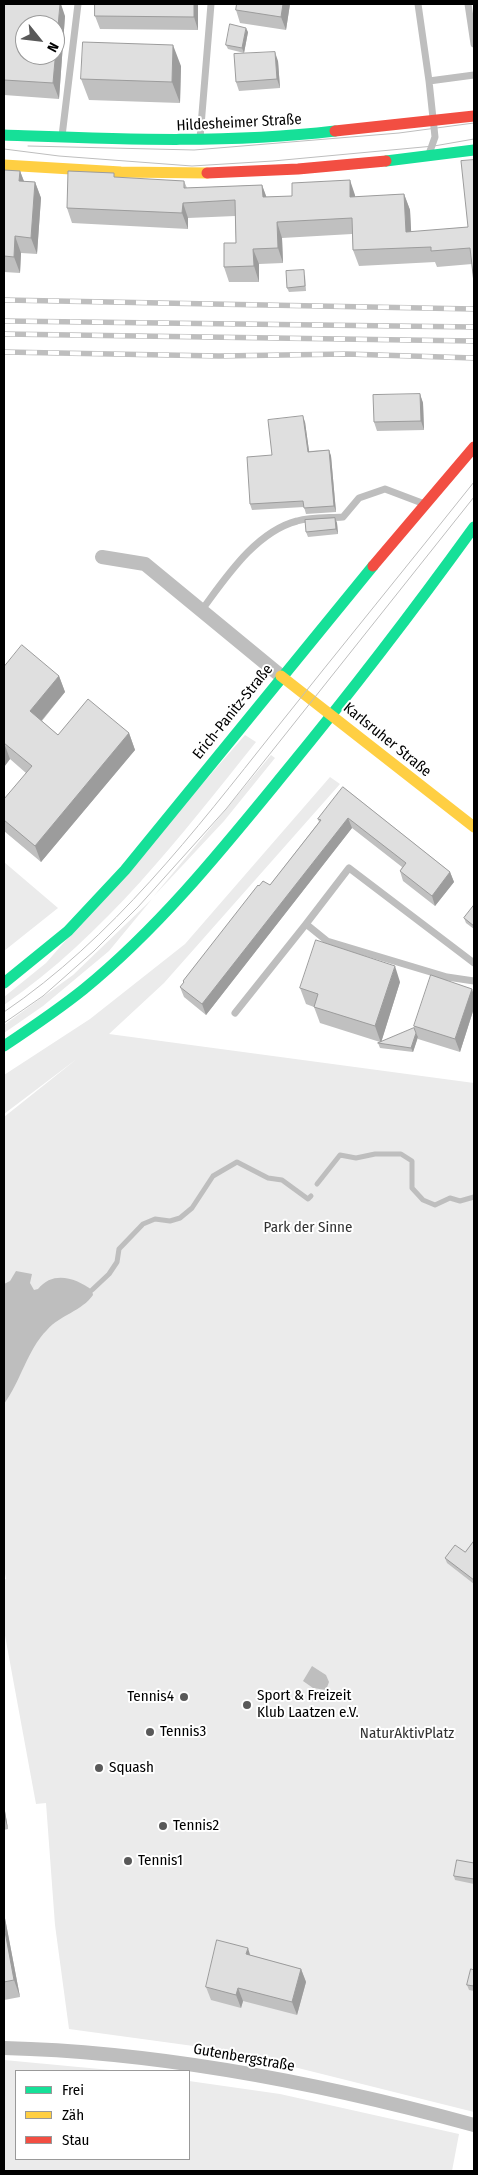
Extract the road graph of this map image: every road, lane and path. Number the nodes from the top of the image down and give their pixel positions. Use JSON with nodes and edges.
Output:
{"nodes":[{"id":1,"x":78,"y":4,"type":"edge"},
{"id":2,"x":211,"y":4,"type":"edge"},
{"id":3,"x":418,"y":4,"type":"edge"},
{"id":4,"x":468,"y":4,"type":"edge"},
{"id":5,"x":474,"y":44,"type":"edge"},
{"id":6,"x":474,"y":74,"type":"edge"},
{"id":7,"x":429,"y":81,"type":"junction"},
{"id":8,"x":474,"y":116,"type":"edge"},
{"id":9,"x":433,"y":122,"type":"junction"},
{"id":10,"x":4,"y":136,"type":"edge"},
{"id":11,"x":62,"y":138,"type":"junction"},
{"id":12,"x":200,"y":141,"type":"junction"},
{"id":13,"x":474,"y":150,"type":"edge"},
{"id":14,"x":427,"y":157,"type":"junction"},
{"id":15,"x":4,"y":165,"type":"edge"},
{"id":16,"x":474,"y":447,"type":"edge"},
{"id":17,"x":424,"y":504,"type":"junction"},
{"id":18,"x":474,"y":527,"type":"edge"},
{"id":19,"x":102,"y":557,"type":"dead end"},
{"id":20,"x":200,"y":612,"type":"junction"},
{"id":21,"x":281,"y":676,"type":"junction"},
{"id":22,"x":332,"y":715,"type":"junction"},
{"id":23,"x":474,"y":827,"type":"edge"},
{"id":24,"x":306,"y":924,"type":"junction"},
{"id":25,"x":474,"y":963,"type":"edge"},
{"id":26,"x":474,"y":981,"type":"edge"},
{"id":27,"x":4,"y":983,"type":"edge"},
{"id":28,"x":235,"y":1013,"type":"dead end"},
{"id":29,"x":4,"y":1046,"type":"edge"},
{"id":30,"x":4,"y":2048,"type":"edge"},
{"id":31,"x":474,"y":2125,"type":"edge"}],
"edges":[{"from":1,"to":11,"type":"lane"},
{"from":2,"to":12,"type":"lane"},
{"from":3,"to":7,"type":"lane"},
{"from":4,"to":5,"type":"lane"},
{"from":6,"to":7,"type":"lane"},
{"from":7,"to":9,"type":"lane"},
{"from":8,"to":9,"type":"main road","name":"Hildesheimer Straße"},
{"from":9,"to":12,"type":"main road","name":"Hildesheimer Straße"},
{"from":9,"to":14,"type":"lane"},
{"from":10,"to":11,"type":"main road","name":"Hildesheimer Straße"},
{"from":11,"to":12,"type":"main road","name":"Hildesheimer Straße"},
{"from":13,"to":14,"type":"main road"},
{"from":14,"to":15,"type":"main road"},
{"from":16,"to":17,"type":"main road","name":"Erich-Panitz-Straße"},
{"from":17,"to":20,"type":"lane"},
{"from":17,"to":21,"type":"main road","name":"Erich-Panitz-Straße"},
{"from":18,"to":22,"type":"main road"},
{"from":19,"to":20,"type":"street"},
{"from":20,"to":21,"type":"street"},
{"from":21,"to":22,"type":"main road","name":"Karlsruher Straße"},
{"from":21,"to":27,"type":"main road","name":"Erich-Panitz-Straße"},
{"from":22,"to":23,"type":"main road","name":"Karlsruher Straße"},
{"from":22,"to":29,"type":"main road"},
{"from":24,"to":25,"type":"lane"},
{"from":24,"to":26,"type":"lane"},
{"from":24,"to":28,"type":"lane"},
{"from":30,"to":31,"type":"street","name":"Gutenbergstraße"}]}
